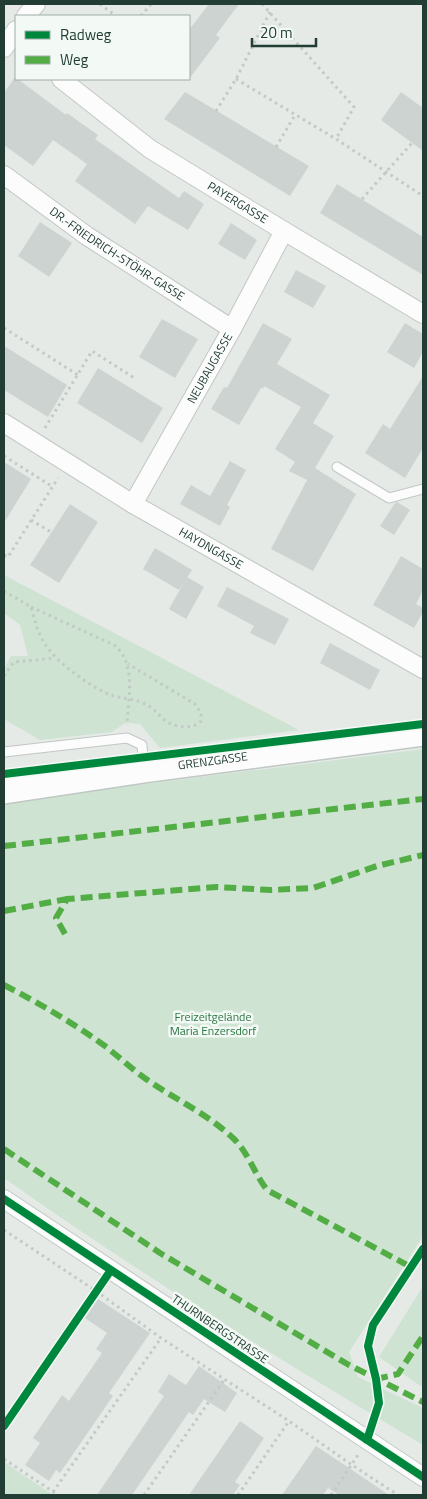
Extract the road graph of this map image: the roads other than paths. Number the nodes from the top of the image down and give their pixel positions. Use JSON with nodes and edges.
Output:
{"nodes":[{"id":1,"x":36,"y":4,"type":"edge"},
{"id":2,"x":27,"y":15,"type":"edge"},
{"id":3,"x":62,"y":80,"type":"edge"},
{"id":4,"x":4,"y":175,"type":"edge"},
{"id":5,"x":284,"y":231,"type":"junction"},
{"id":6,"x":423,"y":314,"type":"edge"},
{"id":7,"x":232,"y":329,"type":"junction"},
{"id":8,"x":4,"y":423,"type":"edge"},
{"id":9,"x":337,"y":466,"type":"dead end"},
{"id":10,"x":423,"y":489,"type":"edge"},
{"id":11,"x":133,"y":504,"type":"junction"},
{"id":12,"x":423,"y":669,"type":"edge"},
{"id":13,"x":423,"y":733,"type":"edge"},
{"id":14,"x":6,"y":750,"type":"edge"},
{"id":15,"x":144,"y":770,"type":"junction"},
{"id":16,"x":4,"y":791,"type":"edge"},
{"id":17,"x":4,"y":1199,"type":"edge"},
{"id":18,"x":423,"y":1477,"type":"edge"}],
"edges":[{"from":1,"to":2,"type":"street"},
{"from":3,"to":5,"type":"street","name":"PAYERGASSE"},
{"from":4,"to":7,"type":"street","name":"DR.-FRIEDRICH-STÖHR-GASSE"},
{"from":5,"to":6,"type":"street","name":"PAYERGASSE"},
{"from":5,"to":7,"type":"street","name":"NEUBAUGASSE"},
{"from":7,"to":11,"type":"street","name":"NEUBAUGASSE"},
{"from":8,"to":11,"type":"street","name":"HAYDNGASSE"},
{"from":9,"to":10,"type":"lane"},
{"from":11,"to":12,"type":"street","name":"HAYDNGASSE"},
{"from":13,"to":15,"type":"street","name":"GRENZGASSE"},
{"from":14,"to":15,"type":"lane"},
{"from":15,"to":16,"type":"street","name":"GRENZGASSE"},
{"from":17,"to":18,"type":"street","name":"THURNBERGSTRASSE"}]}
